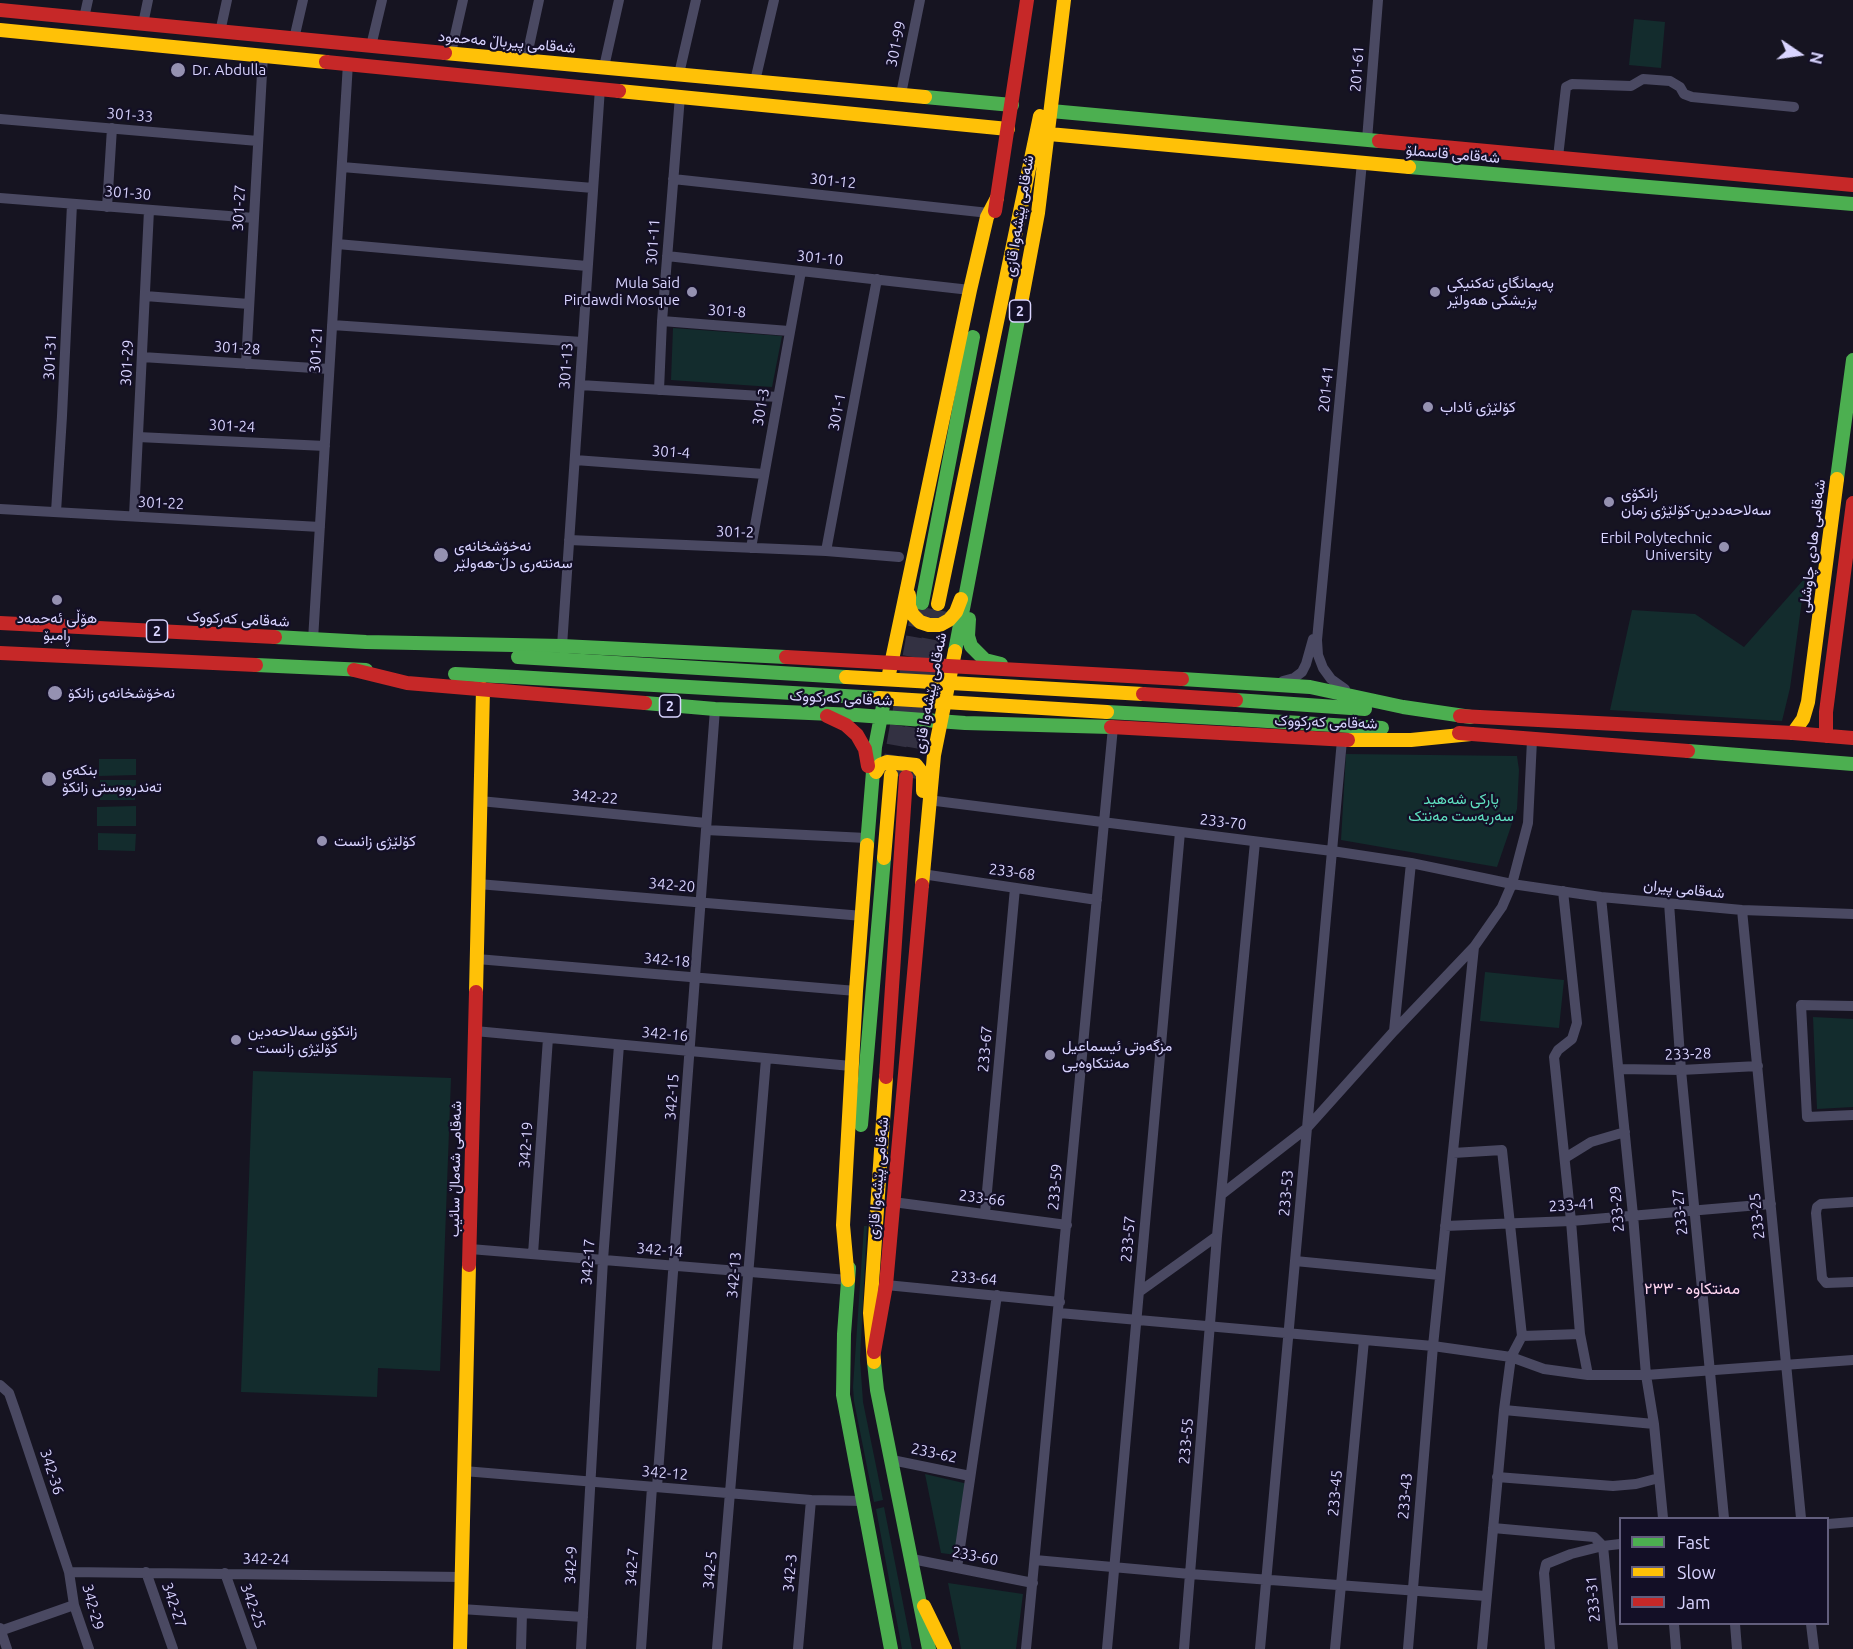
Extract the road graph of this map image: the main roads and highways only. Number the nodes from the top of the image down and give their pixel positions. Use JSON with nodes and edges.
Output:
{"nodes":[{"id":1,"x":1027,"y":0,"type":"edge"},
{"id":2,"x":1064,"y":0,"type":"edge"},
{"id":3,"x":0,"y":10,"type":"edge"},
{"id":4,"x":115,"y":21,"type":"junction"},
{"id":5,"x":0,"y":30,"type":"edge"},
{"id":6,"x":113,"y":40,"type":"junction"},
{"id":7,"x":1058,"y":46,"type":"junction"},
{"id":8,"x":958,"y":100,"type":"junction"},
{"id":9,"x":1012,"y":105,"type":"junction"},
{"id":10,"x":1052,"y":111,"type":"junction"},
{"id":11,"x":1152,"y":120,"type":"junction"},
{"id":12,"x":955,"y":123,"type":"junction"},
{"id":13,"x":1008,"y":129,"type":"junction"},
{"id":14,"x":1049,"y":134,"type":"junction"},
{"id":15,"x":1150,"y":143,"type":"junction"},
{"id":16,"x":1511,"y":153,"type":"junction"},
{"id":17,"x":1509,"y":176,"type":"junction"},
{"id":18,"x":1853,"y":185,"type":"edge"},
{"id":19,"x":997,"y":198,"type":"junction"},
{"id":20,"x":1853,"y":204,"type":"edge"},
{"id":21,"x":1853,"y":360,"type":"edge"},
{"id":22,"x":1838,"y":473,"type":"junction"},
{"id":23,"x":1852,"y":476,"type":"edge"},
{"id":24,"x":1835,"y":500,"type":"junction"},
{"id":25,"x":1853,"y":501,"type":"edge"},
{"id":26,"x":1850,"y":538,"type":"edge"},
{"id":27,"x":913,"y":559,"type":"junction"},
{"id":28,"x":971,"y":574,"type":"junction"},
{"id":29,"x":906,"y":593,"type":"junction"},
{"id":30,"x":922,"y":603,"type":"tunnel mouth"},
{"id":31,"x":938,"y":604,"type":"tunnel mouth"},
{"id":32,"x":0,"y":623,"type":"edge"},
{"id":33,"x":51,"y":626,"type":"junction"},
{"id":34,"x":366,"y":642,"type":"junction"},
{"id":35,"x":0,"y":652,"type":"edge"},
{"id":36,"x":51,"y":656,"type":"junction"},
{"id":37,"x":794,"y":657,"type":"junction"},
{"id":38,"x":850,"y":660,"type":"junction"},
{"id":39,"x":895,"y":665,"type":"junction"},
{"id":40,"x":949,"y":668,"type":"junction"},
{"id":41,"x":1021,"y":669,"type":"junction"},
{"id":42,"x":354,"y":670,"type":"junction"},
{"id":43,"x":1054,"y":672,"type":"junction"},
{"id":44,"x":483,"y":689,"type":"junction"},
{"id":45,"x":916,"y":691,"type":"junction"},
{"id":46,"x":1807,"y":710,"type":"junction"},
{"id":47,"x":794,"y":712,"type":"junction"},
{"id":48,"x":887,"y":712,"type":"junction"},
{"id":49,"x":1826,"y":712,"type":"junction"},
{"id":50,"x":818,"y":714,"type":"junction"},
{"id":51,"x":937,"y":717,"type":"junction"},
{"id":52,"x":1471,"y":717,"type":"junction"},
{"id":53,"x":965,"y":723,"type":"junction"},
{"id":54,"x":1027,"y":725,"type":"junction"},
{"id":55,"x":1793,"y":733,"type":"junction"},
{"id":56,"x":1471,"y":734,"type":"junction"},
{"id":57,"x":1826,"y":736,"type":"junction"},
{"id":58,"x":1853,"y":738,"type":"edge"},
{"id":59,"x":933,"y":755,"type":"junction"},
{"id":60,"x":1853,"y":764,"type":"edge"},
{"id":61,"x":891,"y":775,"type":"tunnel mouth"},
{"id":62,"x":906,"y":777,"type":"tunnel mouth"},
{"id":63,"x":870,"y":791,"type":"junction"},
{"id":64,"x":869,"y":810,"type":"junction"},
{"id":65,"x":923,"y":869,"type":"junction"},
{"id":66,"x":848,"y":1280,"type":"junction"},
{"id":67,"x":874,"y":1352,"type":"junction"},
{"id":68,"x":919,"y":1596,"type":"junction"},
{"id":69,"x":460,"y":1649,"type":"edge"},
{"id":70,"x":891,"y":1649,"type":"edge"},
{"id":71,"x":929,"y":1649,"type":"edge"},
{"id":72,"x":945,"y":1649,"type":"edge"}],
"edges":[{"from":1,"to":9,"type":"main road","name":"شەقامی پێشەوا قازی","number":"2"},
{"from":2,"to":7,"type":"main road","name":"شەقامی پێشەوا قازی","number":"2"},
{"from":3,"to":4,"type":"main road","name":"شەقامی پیرباڵ مەحمود"},
{"from":4,"to":6,"type":"main road"},
{"from":4,"to":8,"type":"main road","name":"شەقامی پیرباڵ مەحمود"},
{"from":5,"to":6,"type":"main road"},
{"from":6,"to":12,"type":"main road"},
{"from":7,"to":10,"type":"main road","name":"شەقامی پێشەوا قازی","number":"2"},
{"from":7,"to":31,"type":"main road","name":"شەقامی پێشەوا قازی"},
{"from":8,"to":9,"type":"main road","name":"شەقامی پیرباڵ مەحمود"},
{"from":8,"to":12,"type":"main road"},
{"from":9,"to":13,"type":"main road","name":"شەقامی پێشەوا قازی","number":"2"},
{"from":10,"to":11,"type":"main road","name":"شەقامی قاسملۆ"},
{"from":10,"to":14,"type":"main road","name":"شەقامی پێشەوا قازی","number":"2"},
{"from":11,"to":15,"type":"main road"},
{"from":11,"to":16,"type":"main road","name":"شەقامی قاسملۆ"},
{"from":12,"to":13,"type":"main road"},
{"from":13,"to":19,"type":"main road","name":"شەقامی پێشەوا قازی","number":"2"},
{"from":14,"to":15,"type":"main road","name":"شەقامی قاسملۆ"},
{"from":14,"to":28,"type":"main road","name":"شەقامی پێشەوا قازی","number":"2"},
{"from":15,"to":17,"type":"main road","name":"شەقامی قاسملۆ"},
{"from":16,"to":17,"type":"main road"},
{"from":16,"to":18,"type":"main road","name":"شەقامی قاسملۆ"},
{"from":17,"to":20,"type":"main road","name":"شەقامی قاسملۆ"},
{"from":19,"to":27,"type":"main road","name":"شەقامی پێشەوا قازی","number":"2"},
{"from":19,"to":30,"type":"main road","name":"شەقامی پێشەوا قازی"},
{"from":21,"to":22,"type":"main road","name":"شەقامی هادی چاوشلی"},
{"from":22,"to":23,"type":"main road"},
{"from":22,"to":24,"type":"main road","name":"شەقامی هادی چاوشلی"},
{"from":24,"to":25,"type":"main road"},
{"from":24,"to":46,"type":"main road","name":"شەقامی هادی چاوشلی"},
{"from":25,"to":26,"type":"main road"},
{"from":26,"to":49,"type":"main road"},
{"from":27,"to":28,"type":"main road"},
{"from":27,"to":29,"type":"main road","name":"شەقامی پێشەوا قازی","number":"2"},
{"from":28,"to":40,"type":"main road","name":"شەقامی پێشەوا قازی","number":"2"},
{"from":28,"to":41,"type":"main road"},
{"from":29,"to":38,"type":"main road","number":"2"},
{"from":29,"to":39,"type":"main road","name":"شەقامی پێشەوا قازی"},
{"from":32,"to":33,"type":"main road","name":"شەقامی کەرکووک","number":"2"},
{"from":32,"to":35,"type":"main road"},
{"from":33,"to":34,"type":"main road","name":"شەقامی کەرکووک","number":"2"},
{"from":33,"to":36,"type":"main road"},
{"from":34,"to":37,"type":"main road","name":"شەقامی کەرکووک","number":"2"},
{"from":34,"to":52,"type":"main road","name":"شەقامی کەرکووک","bridge":true},
{"from":35,"to":36,"type":"main road","name":"شەقامی کەرکووک","number":"2"},
{"from":36,"to":42,"type":"main road","name":"شەقامی کەرکووک","number":"2"},
{"from":37,"to":38,"type":"main road","name":"شەقامی کەرکووک","number":"2"},
{"from":37,"to":47,"type":"main road"},
{"from":38,"to":39,"type":"main road","name":"شەقامی کەرکووک"},
{"from":39,"to":40,"type":"main road"},
{"from":39,"to":45,"type":"main road"},
{"from":39,"to":48,"type":"main road","name":"شەقامی پێشەوا قازی"},
{"from":40,"to":41,"type":"main road","name":"شەقامی کەرکووک"},
{"from":40,"to":45,"type":"main road"},
{"from":40,"to":51,"type":"main road","name":"شەقامی پێشەوا قازی"},
{"from":41,"to":43,"type":"main road","name":"شەقامی کەرکووک"},
{"from":42,"to":44,"type":"main road","name":"شەقامی کەرکووک","number":"2"},
{"from":42,"to":56,"type":"main road","name":"شەقامی کەرکووک","bridge":true},
{"from":43,"to":52,"type":"main road","name":"شەقامی کەرکووک"},
{"from":43,"to":54,"type":"main road"},
{"from":44,"to":47,"type":"main road","name":"شەقامی کەرکووک","number":"2"},
{"from":44,"to":69,"type":"main road","name":"شەقامی شەماڵ سائیب"},
{"from":45,"to":48,"type":"main road","number":"2"},
{"from":45,"to":51,"type":"main road"},
{"from":46,"to":49,"type":"main road"},
{"from":46,"to":55,"type":"main road","name":"شەقامی هادی چاوشلی"},
{"from":47,"to":50,"type":"main road","name":"شەقامی کەرکووک","number":"2"},
{"from":48,"to":50,"type":"main road","name":"شەقامی کەرکووک","number":"2"},
{"from":48,"to":51,"type":"main road","name":"شەقامی کەرکووک"},
{"from":48,"to":63,"type":"main road","name":"شەقامی پێشەوا قازی"},
{"from":49,"to":57,"type":"main road"},
{"from":50,"to":63,"type":"main road"},
{"from":51,"to":53,"type":"main road"},
{"from":51,"to":59,"type":"main road"},
{"from":52,"to":55,"type":"main road","name":"شەقامی کەرکووک"},
{"from":53,"to":54,"type":"main road","name":"شەقامی کەرکووک"},
{"from":53,"to":59,"type":"main road"},
{"from":54,"to":56,"type":"main road","name":"شەقامی کەرکووک"},
{"from":55,"to":57,"type":"main road","name":"شەقامی کەرکووک"},
{"from":56,"to":60,"type":"main road","name":"شەقامی کەرکووک"},
{"from":57,"to":58,"type":"main road","name":"شەقامی کەرکووک"},
{"from":59,"to":65,"type":"main road","name":"شەقامی پێشەوا قازی"},
{"from":61,"to":66,"type":"main road","name":"شەقامی پێشەوا قازی"},
{"from":62,"to":67,"type":"main road","name":"شەقامی پێشەوا قازی"},
{"from":63,"to":64,"type":"main road","name":"شەقامی پێشەوا قازی"},
{"from":64,"to":65,"type":"main road"},
{"from":64,"to":66,"type":"main road","name":"شەقامی پێشەوا قازی"},
{"from":65,"to":67,"type":"main road","name":"شەقامی پێشەوا قازی"},
{"from":66,"to":70,"type":"main road","name":"شەقامی پێشەوا قازی"},
{"from":67,"to":68,"type":"main road","name":"شەقامی پێشەوا قازی"},
{"from":68,"to":71,"type":"main road","name":"شەقامی پێشەوا قازی"},
{"from":68,"to":72,"type":"main road"}]}
